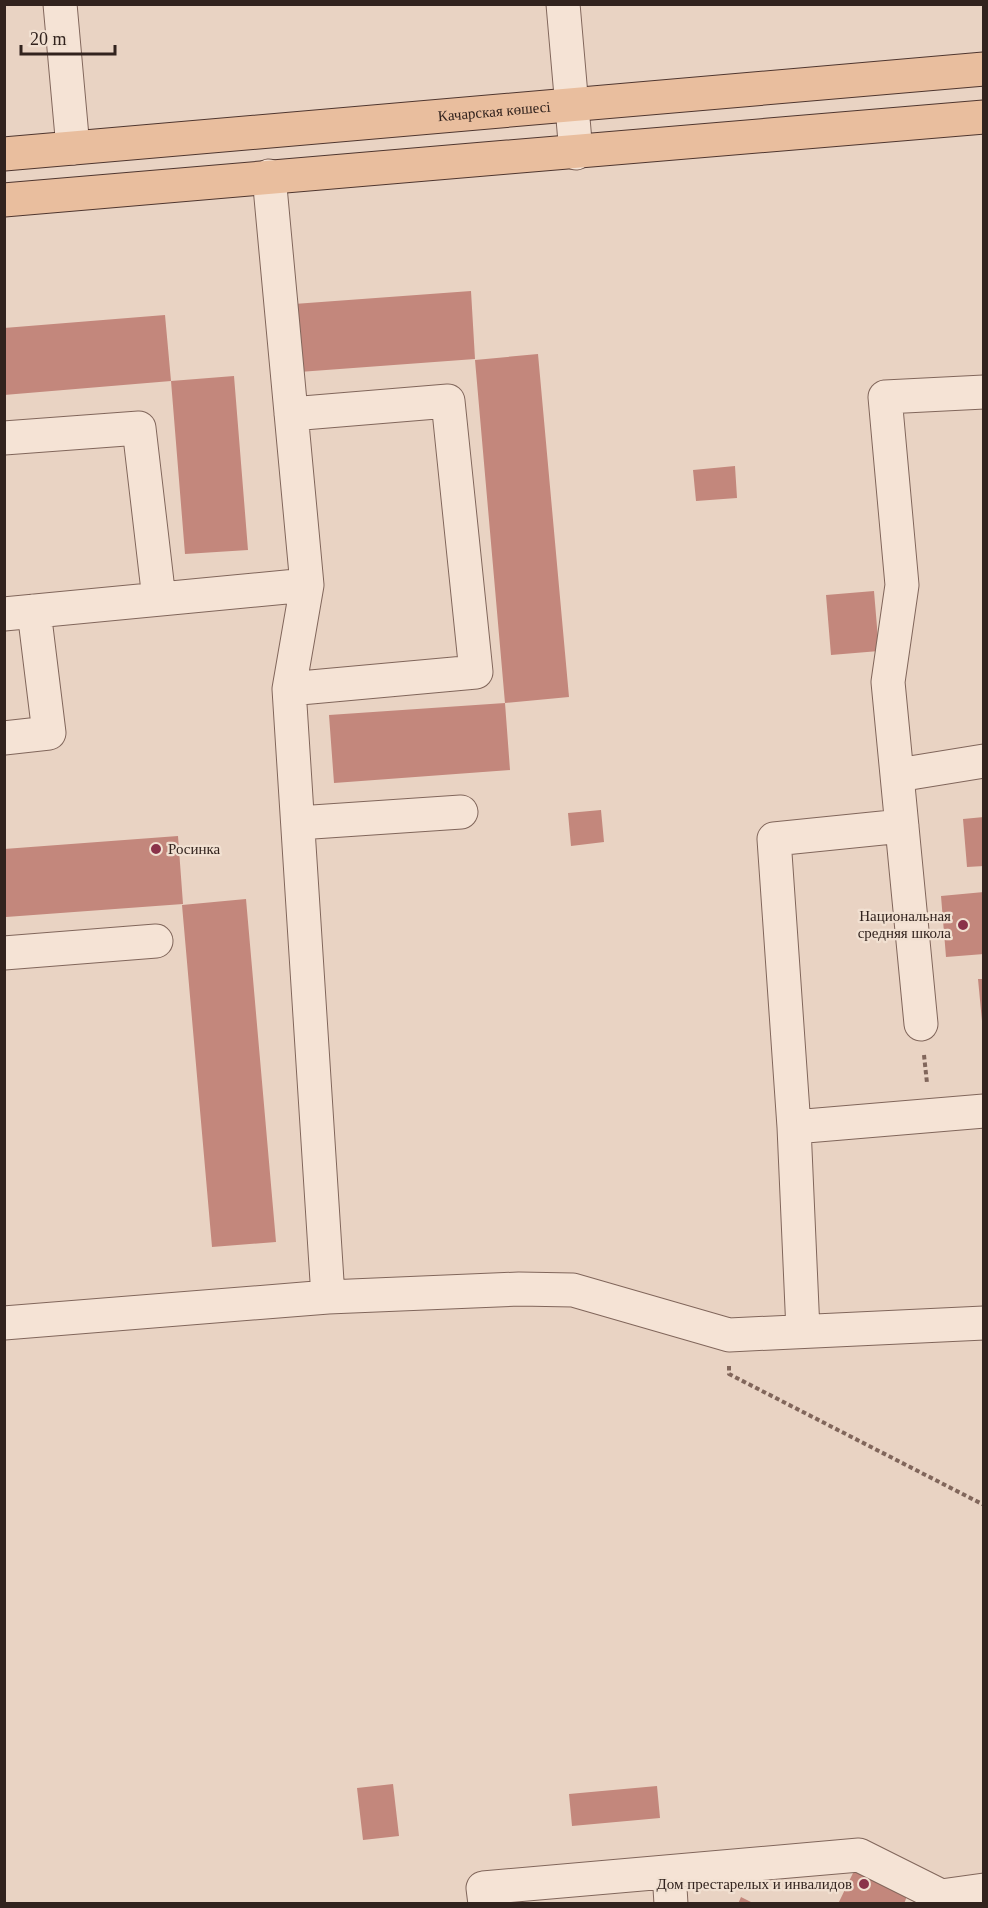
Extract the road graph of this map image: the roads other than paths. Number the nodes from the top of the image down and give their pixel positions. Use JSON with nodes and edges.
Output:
{"nodes":[{"id":1,"x":60,"y":4,"type":"edge"},
{"id":2,"x":563,"y":4,"type":"edge"},
{"id":3,"x":984,"y":69,"type":"edge"},
{"id":4,"x":572,"y":105,"type":"junction"},
{"id":5,"x":984,"y":117,"type":"edge"},
{"id":6,"x":73,"y":148,"type":"junction"},
{"id":7,"x":576,"y":153,"type":"junction"},
{"id":8,"x":4,"y":154,"type":"edge"},
{"id":9,"x":269,"y":176,"type":"junction"},
{"id":10,"x":4,"y":200,"type":"edge"},
{"id":11,"x":984,"y":392,"type":"edge"},
{"id":12,"x":291,"y":414,"type":"junction"},
{"id":13,"x":4,"y":438,"type":"edge"},
{"id":14,"x":307,"y":585,"type":"junction"},
{"id":15,"x":159,"y":599,"type":"junction"},
{"id":16,"x":19,"y":612,"type":"edge"},
{"id":17,"x":290,"y":689,"type":"junction"},
{"id":18,"x":4,"y":738,"type":"edge"},
{"id":19,"x":984,"y":761,"type":"edge"},
{"id":20,"x":898,"y":775,"type":"junction"},
{"id":21,"x":460,"y":812,"type":"dead end"},
{"id":22,"x":298,"y":824,"type":"junction"},
{"id":23,"x":902,"y":826,"type":"junction"},
{"id":24,"x":156,"y":941,"type":"dead end"},
{"id":25,"x":4,"y":953,"type":"edge"},
{"id":26,"x":921,"y":1024,"type":"road end"},
{"id":27,"x":984,"y":1111,"type":"edge"},
{"id":28,"x":794,"y":1127,"type":"junction"},
{"id":29,"x":328,"y":1297,"type":"junction"},
{"id":30,"x":4,"y":1323,"type":"edge"},
{"id":31,"x":984,"y":1323,"type":"edge"},
{"id":32,"x":803,"y":1331,"type":"junction"},
{"id":33,"x":670,"y":1888,"type":"edge"},
{"id":34,"x":984,"y":1890,"type":"edge"},
{"id":35,"x":485,"y":1904,"type":"edge"}],
"edges":[{"from":1,"to":6,"type":"street"},
{"from":2,"to":4,"type":"street"},
{"from":3,"to":4,"type":"main road","name":"Качарская көшесі"},
{"from":4,"to":6,"type":"main road","name":"Качарская көшесі"},
{"from":4,"to":7,"type":"street"},
{"from":5,"to":7,"type":"main road"},
{"from":6,"to":8,"type":"main road","name":"Качарская көшесі"},
{"from":7,"to":9,"type":"main road"},
{"from":9,"to":10,"type":"main road"},
{"from":9,"to":12,"type":"street"},
{"from":11,"to":20,"type":"street"},
{"from":12,"to":14,"type":"street"},
{"from":12,"to":17,"type":"street"},
{"from":13,"to":15,"type":"street"},
{"from":14,"to":15,"type":"street"},
{"from":14,"to":17,"type":"street"},
{"from":15,"to":16,"type":"street"},
{"from":16,"to":18,"type":"street"},
{"from":17,"to":22,"type":"street"},
{"from":19,"to":20,"type":"street"},
{"from":20,"to":23,"type":"street"},
{"from":21,"to":22,"type":"street"},
{"from":22,"to":29,"type":"street"},
{"from":23,"to":26,"type":"street"},
{"from":23,"to":28,"type":"street"},
{"from":24,"to":25,"type":"street"},
{"from":27,"to":28,"type":"street"},
{"from":28,"to":32,"type":"street"},
{"from":29,"to":30,"type":"street"},
{"from":29,"to":32,"type":"street"},
{"from":31,"to":32,"type":"street"},
{"from":33,"to":34,"type":"street"},
{"from":33,"to":35,"type":"street"}]}
